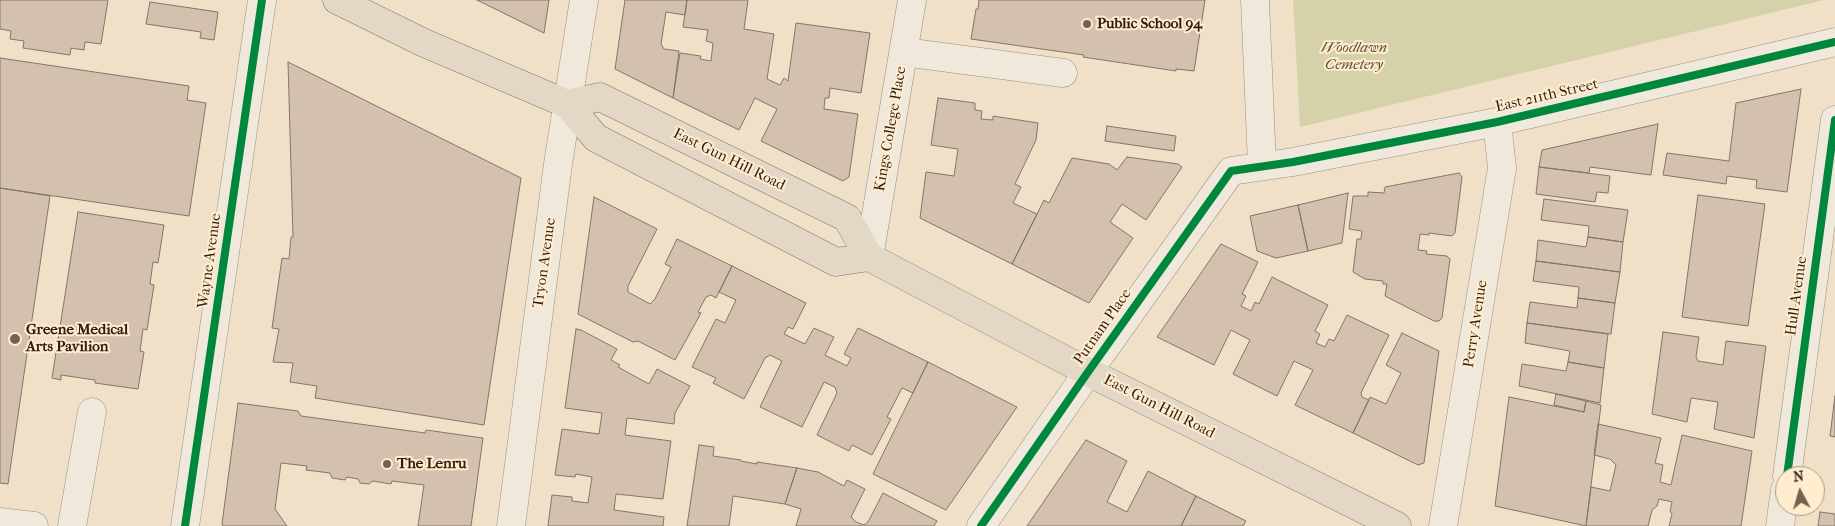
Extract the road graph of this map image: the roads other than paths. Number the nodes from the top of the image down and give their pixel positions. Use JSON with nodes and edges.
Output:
{"nodes":[{"id":1,"x":262,"y":0,"type":"edge"},
{"id":2,"x":337,"y":0,"type":"edge"},
{"id":3,"x":584,"y":0,"type":"edge"},
{"id":4,"x":912,"y":0,"type":"edge"},
{"id":5,"x":1255,"y":0,"type":"edge"},
{"id":6,"x":1835,"y":42,"type":"edge"},
{"id":7,"x":904,"y":52,"type":"junction"},
{"id":8,"x":1063,"y":73,"type":"dead end"},
{"id":9,"x":567,"y":104,"type":"junction"},
{"id":10,"x":1835,"y":120,"type":"edge"},
{"id":11,"x":1497,"y":122,"type":"junction"},
{"id":12,"x":1262,"y":166,"type":"junction"},
{"id":13,"x":869,"y":257,"type":"junction"},
{"id":14,"x":1088,"y":372,"type":"junction"},
{"id":15,"x":92,"y":412,"type":"dead end"},
{"id":16,"x":1788,"y":466,"type":"edge"},
{"id":17,"x":0,"y":522,"type":"edge"},
{"id":18,"x":34,"y":526,"type":"edge"},
{"id":19,"x":72,"y":526,"type":"edge"},
{"id":20,"x":185,"y":526,"type":"edge"},
{"id":21,"x":511,"y":526,"type":"edge"},
{"id":22,"x":981,"y":526,"type":"edge"},
{"id":23,"x":1397,"y":526,"type":"edge"},
{"id":24,"x":1443,"y":526,"type":"edge"}],
"edges":[{"from":1,"to":20,"type":"street","name":"Wayne Avenue"},
{"from":2,"to":9,"type":"main road"},
{"from":3,"to":9,"type":"street","name":"Tryon Avenue"},
{"from":4,"to":7,"type":"street","name":"Kings College Place"},
{"from":5,"to":12,"type":"street"},
{"from":6,"to":11,"type":"street","name":"East 211th Street"},
{"from":7,"to":8,"type":"street"},
{"from":7,"to":13,"type":"street","name":"Kings College Place"},
{"from":9,"to":13,"type":"main road"},
{"from":9,"to":13,"type":"main road","name":"East Gun Hill Road"},
{"from":9,"to":21,"type":"street","name":"Tryon Avenue"},
{"from":10,"to":16,"type":"street","name":"Hull Avenue"},
{"from":11,"to":12,"type":"street","name":"East 211th Street"},
{"from":11,"to":24,"type":"street","name":"Perry Avenue"},
{"from":12,"to":14,"type":"street","name":"Putnam Place"},
{"from":13,"to":14,"type":"main road","name":"East Gun Hill Road"},
{"from":14,"to":22,"type":"street","name":"Putnam Place"},
{"from":14,"to":23,"type":"main road","name":"East Gun Hill Road"},
{"from":15,"to":19,"type":"street"},
{"from":17,"to":18,"type":"street"}]}
